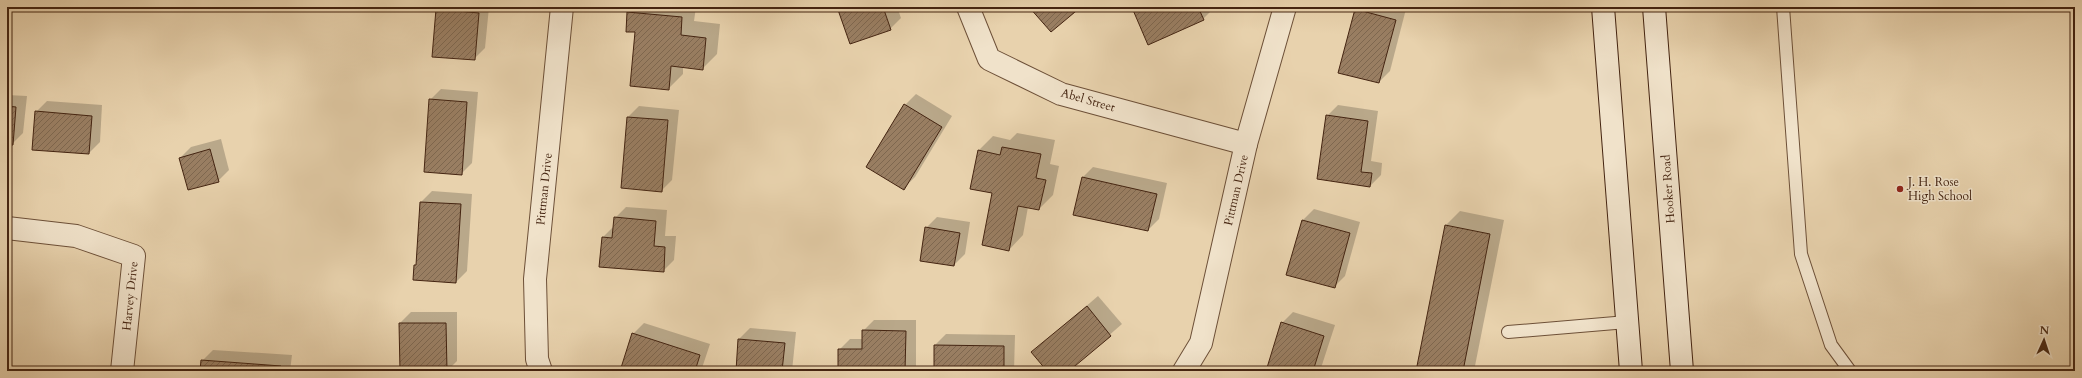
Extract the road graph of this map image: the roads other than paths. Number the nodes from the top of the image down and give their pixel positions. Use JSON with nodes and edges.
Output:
{"nodes":[{"id":1,"x":562,"y":7,"type":"edge"},
{"id":2,"x":968,"y":7,"type":"edge"},
{"id":3,"x":1285,"y":7,"type":"edge"},
{"id":4,"x":1603,"y":7,"type":"edge"},
{"id":5,"x":1654,"y":7,"type":"edge"},
{"id":6,"x":1783,"y":7,"type":"edge"},
{"id":7,"x":1246,"y":144,"type":"junction"},
{"id":8,"x":7,"y":228,"type":"edge"},
{"id":9,"x":1627,"y":322,"type":"junction"},
{"id":10,"x":1508,"y":332,"type":"dead end"},
{"id":11,"x":122,"y":371,"type":"edge"},
{"id":12,"x":541,"y":371,"type":"edge"},
{"id":13,"x":1184,"y":371,"type":"edge"},
{"id":14,"x":1631,"y":371,"type":"edge"},
{"id":15,"x":1682,"y":371,"type":"edge"},
{"id":16,"x":1850,"y":371,"type":"edge"}],
"edges":[{"from":1,"to":12,"type":"street","name":"Pittman Drive"},
{"from":2,"to":7,"type":"street","name":"Abel Street"},
{"from":3,"to":7,"type":"street","name":"Pittman Drive"},
{"from":4,"to":9,"type":"street"},
{"from":5,"to":15,"type":"street","name":"Hooker Road"},
{"from":6,"to":16,"type":"lane"},
{"from":7,"to":13,"type":"street","name":"Pittman Drive"},
{"from":8,"to":11,"type":"street","name":"Harvey Drive"},
{"from":9,"to":10,"type":"lane"},
{"from":9,"to":14,"type":"street"}]}
